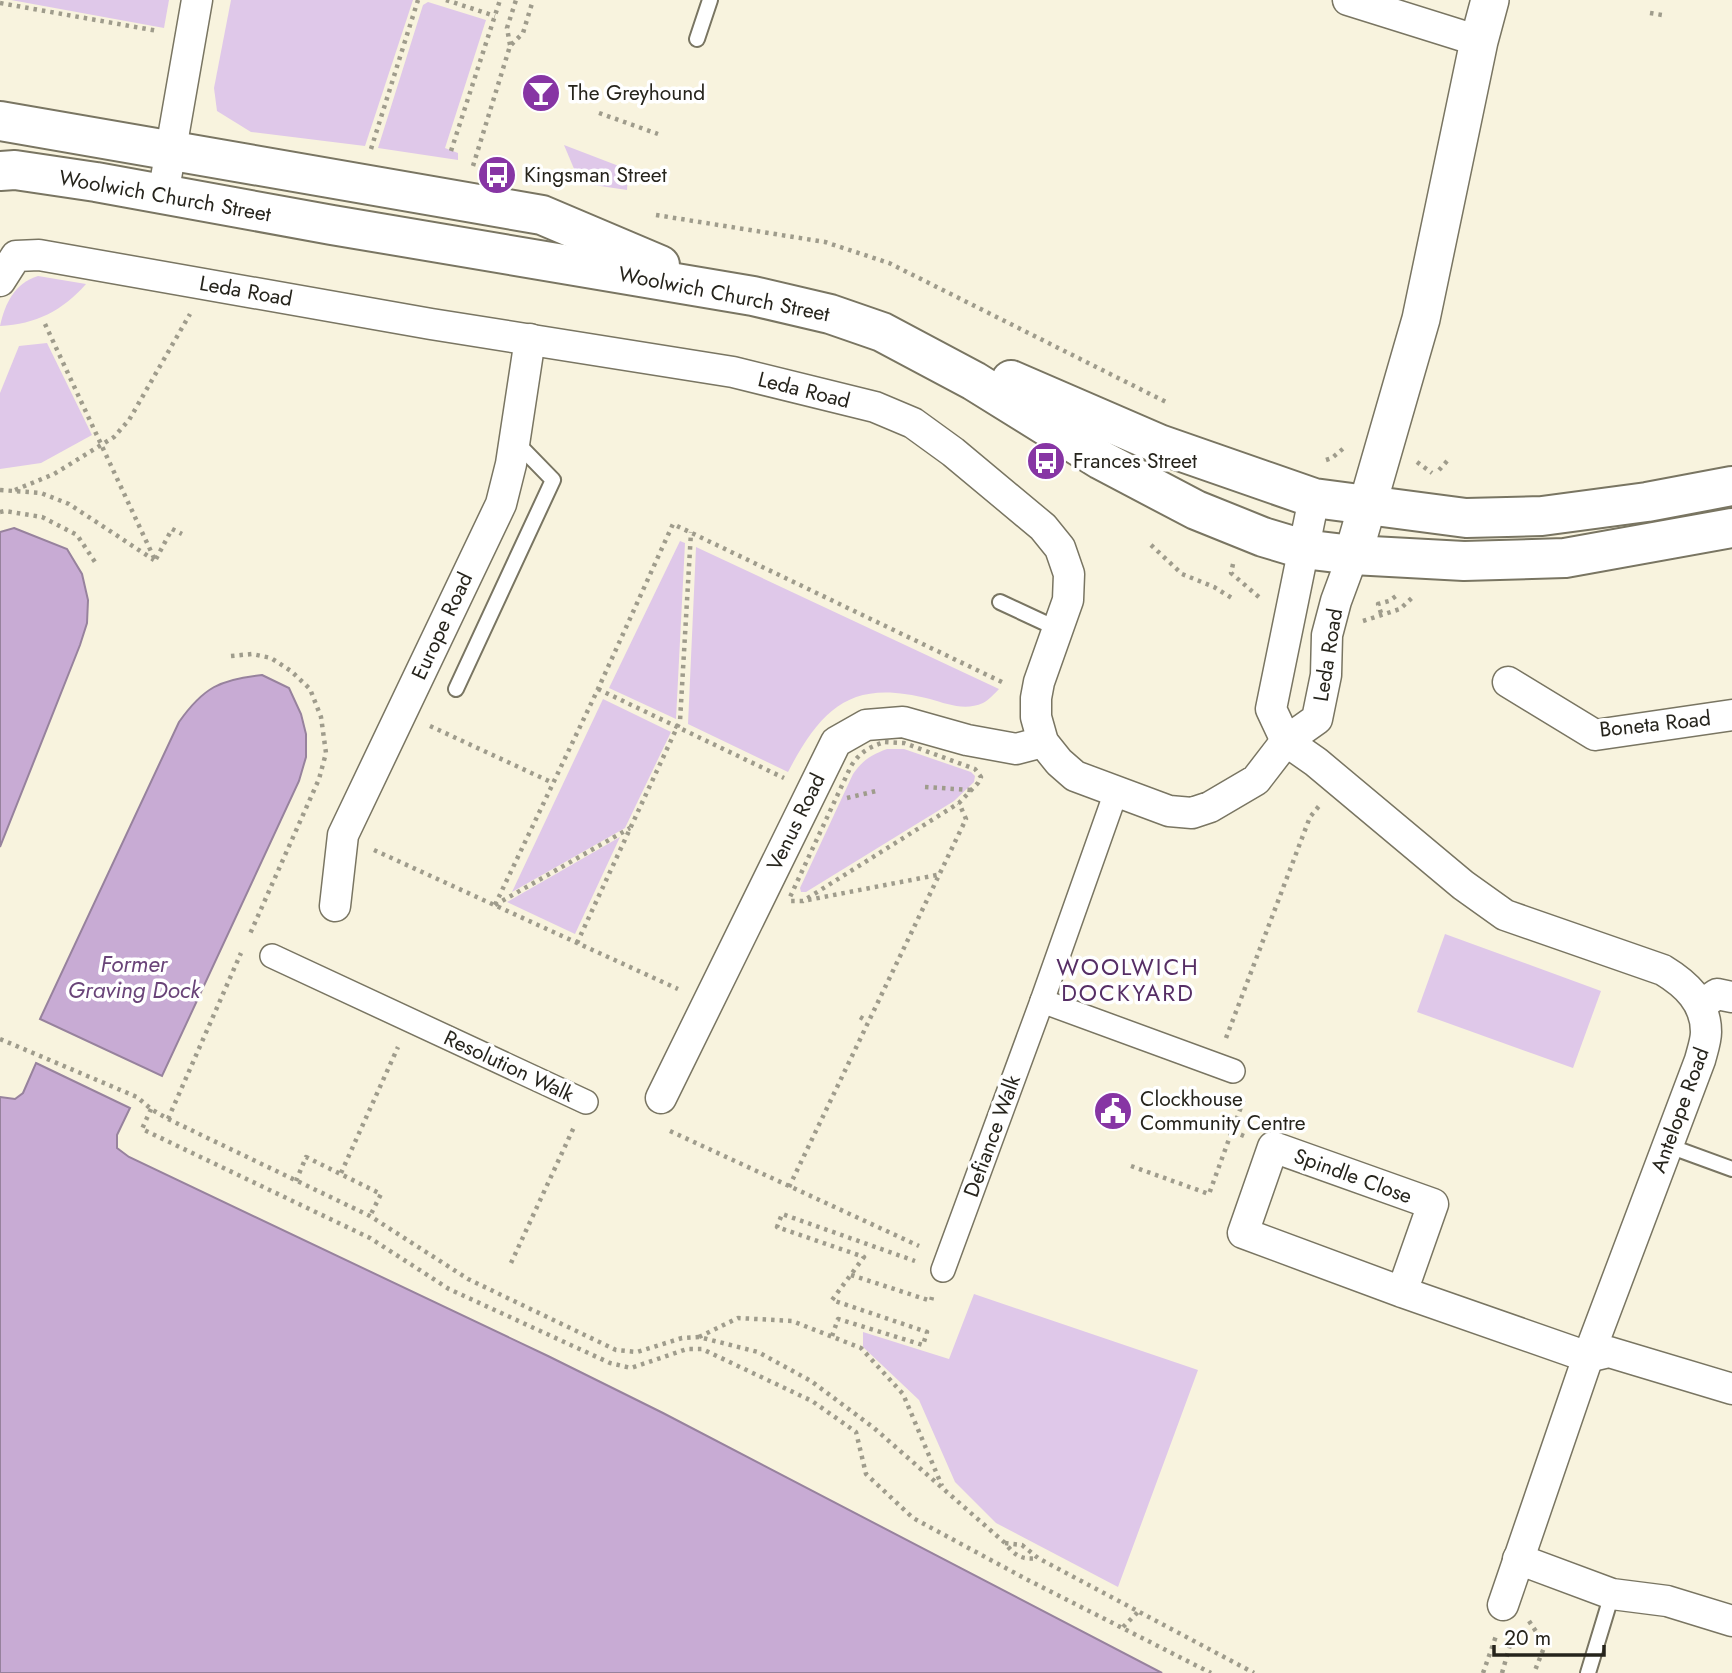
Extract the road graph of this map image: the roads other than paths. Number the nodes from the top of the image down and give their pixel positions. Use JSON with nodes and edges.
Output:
{"nodes":[{"id":1,"x":197,"y":0,"type":"edge"},
{"id":2,"x":710,"y":0,"type":"edge"},
{"id":3,"x":1348,"y":0,"type":"edge"},
{"id":4,"x":1490,"y":0,"type":"edge"},
{"id":5,"x":697,"y":39,"type":"dead end"},
{"id":6,"x":1479,"y":41,"type":"junction"},
{"id":7,"x":0,"y":121,"type":"edge"},
{"id":8,"x":171,"y":150,"type":"junction"},
{"id":9,"x":0,"y":171,"type":"edge"},
{"id":10,"x":163,"y":195,"type":"junction"},
{"id":11,"x":8,"y":268,"type":"edge"},
{"id":12,"x":530,"y":339,"type":"junction"},
{"id":13,"x":514,"y":440,"type":"junction"},
{"id":14,"x":1732,"y":485,"type":"edge"},
{"id":15,"x":1314,"y":498,"type":"junction"},
{"id":16,"x":1368,"y":504,"type":"junction"},
{"id":17,"x":1732,"y":528,"type":"edge"},
{"id":18,"x":1303,"y":549,"type":"junction"},
{"id":19,"x":1353,"y":555,"type":"junction"},
{"id":20,"x":1000,"y":602,"type":"dead end"},
{"id":21,"x":1058,"y":629,"type":"junction"},
{"id":22,"x":1508,"y":682,"type":"dead end"},
{"id":23,"x":456,"y":689,"type":"dead end"},
{"id":24,"x":1732,"y":715,"type":"edge"},
{"id":25,"x":1286,"y":741,"type":"junction"},
{"id":26,"x":1044,"y":742,"type":"junction"},
{"id":27,"x":1116,"y":792,"type":"junction"},
{"id":28,"x":335,"y":906,"type":"dead end"},
{"id":29,"x":272,"y":956,"type":"dead end"},
{"id":30,"x":1732,"y":997,"type":"edge"},
{"id":31,"x":1042,"y":1001,"type":"junction"},
{"id":32,"x":1701,"y":1005,"type":"junction"},
{"id":33,"x":1225,"y":1067,"type":"road end"},
{"id":34,"x":661,"y":1098,"type":"dead end"},
{"id":35,"x":586,"y":1102,"type":"road end"},
{"id":36,"x":1669,"y":1146,"type":"junction"},
{"id":37,"x":1732,"y":1170,"type":"edge"},
{"id":38,"x":945,"y":1265,"type":"road end"},
{"id":39,"x":1402,"y":1292,"type":"junction"},
{"id":40,"x":1588,"y":1357,"type":"junction"},
{"id":41,"x":1732,"y":1389,"type":"edge"},
{"id":42,"x":1518,"y":1559,"type":"junction"},
{"id":43,"x":1612,"y":1594,"type":"junction"},
{"id":44,"x":1503,"y":1605,"type":"dead end"},
{"id":45,"x":1732,"y":1621,"type":"edge"},
{"id":46,"x":1588,"y":1673,"type":"edge"}],
"edges":[{"from":1,"to":8,"type":"street"},
{"from":2,"to":5,"type":"lane"},
{"from":3,"to":6,"type":"street"},
{"from":4,"to":6,"type":"street"},
{"from":6,"to":16,"type":"street"},
{"from":7,"to":8,"type":"main road","name":"Woolwich Church Street"},
{"from":8,"to":10,"type":"street"},
{"from":8,"to":15,"type":"main road","name":"Woolwich Church Street"},
{"from":9,"to":10,"type":"main road","name":"Woolwich Church Street"},
{"from":10,"to":18,"type":"main road","name":"Woolwich Church Street"},
{"from":11,"to":12,"type":"street","name":"Leda Road"},
{"from":12,"to":13,"type":"street","name":"Europe Road"},
{"from":12,"to":21,"type":"street","name":"Leda Road"},
{"from":13,"to":23,"type":"lane"},
{"from":13,"to":28,"type":"street","name":"Europe Road"},
{"from":14,"to":16,"type":"main road","name":"Woolwich Church Street"},
{"from":15,"to":16,"type":"main road","name":"Woolwich Church Street"},
{"from":15,"to":18,"type":"street","name":"Leda Road"},
{"from":16,"to":19,"type":"street"},
{"from":17,"to":19,"type":"main road","name":"Woolwich Church Street"},
{"from":18,"to":19,"type":"main road","name":"Woolwich Church Street"},
{"from":18,"to":25,"type":"street","name":"Leda Road"},
{"from":19,"to":25,"type":"street","name":"Leda Road"},
{"from":20,"to":21,"type":"lane"},
{"from":21,"to":26,"type":"street","name":"Leda Road"},
{"from":22,"to":24,"type":"street","name":"Boneta Road"},
{"from":25,"to":27,"type":"street","name":"Leda Road"},
{"from":25,"to":32,"type":"street"},
{"from":26,"to":27,"type":"street","name":"Leda Road"},
{"from":26,"to":34,"type":"street","name":"Venus Road"},
{"from":27,"to":31,"type":"street","name":"Defiance Walk"},
{"from":29,"to":35,"type":"street","name":"Resolution Walk"},
{"from":30,"to":32,"type":"street"},
{"from":31,"to":33,"type":"street"},
{"from":31,"to":38,"type":"street","name":"Defiance Walk"},
{"from":32,"to":36,"type":"street","name":"Antelope Road"},
{"from":36,"to":37,"type":"lane"},
{"from":36,"to":40,"type":"street","name":"Antelope Road"},
{"from":39,"to":39,"type":"street","name":"Spindle Close"},
{"from":39,"to":40,"type":"street","name":"Spindle Close"},
{"from":40,"to":41,"type":"street","name":"Spindle Close"},
{"from":40,"to":42,"type":"street","name":"Antelope Road"},
{"from":42,"to":43,"type":"street"},
{"from":42,"to":44,"type":"street","name":"Antelope Road"},
{"from":43,"to":45,"type":"street"},
{"from":43,"to":46,"type":"lane"}]}
